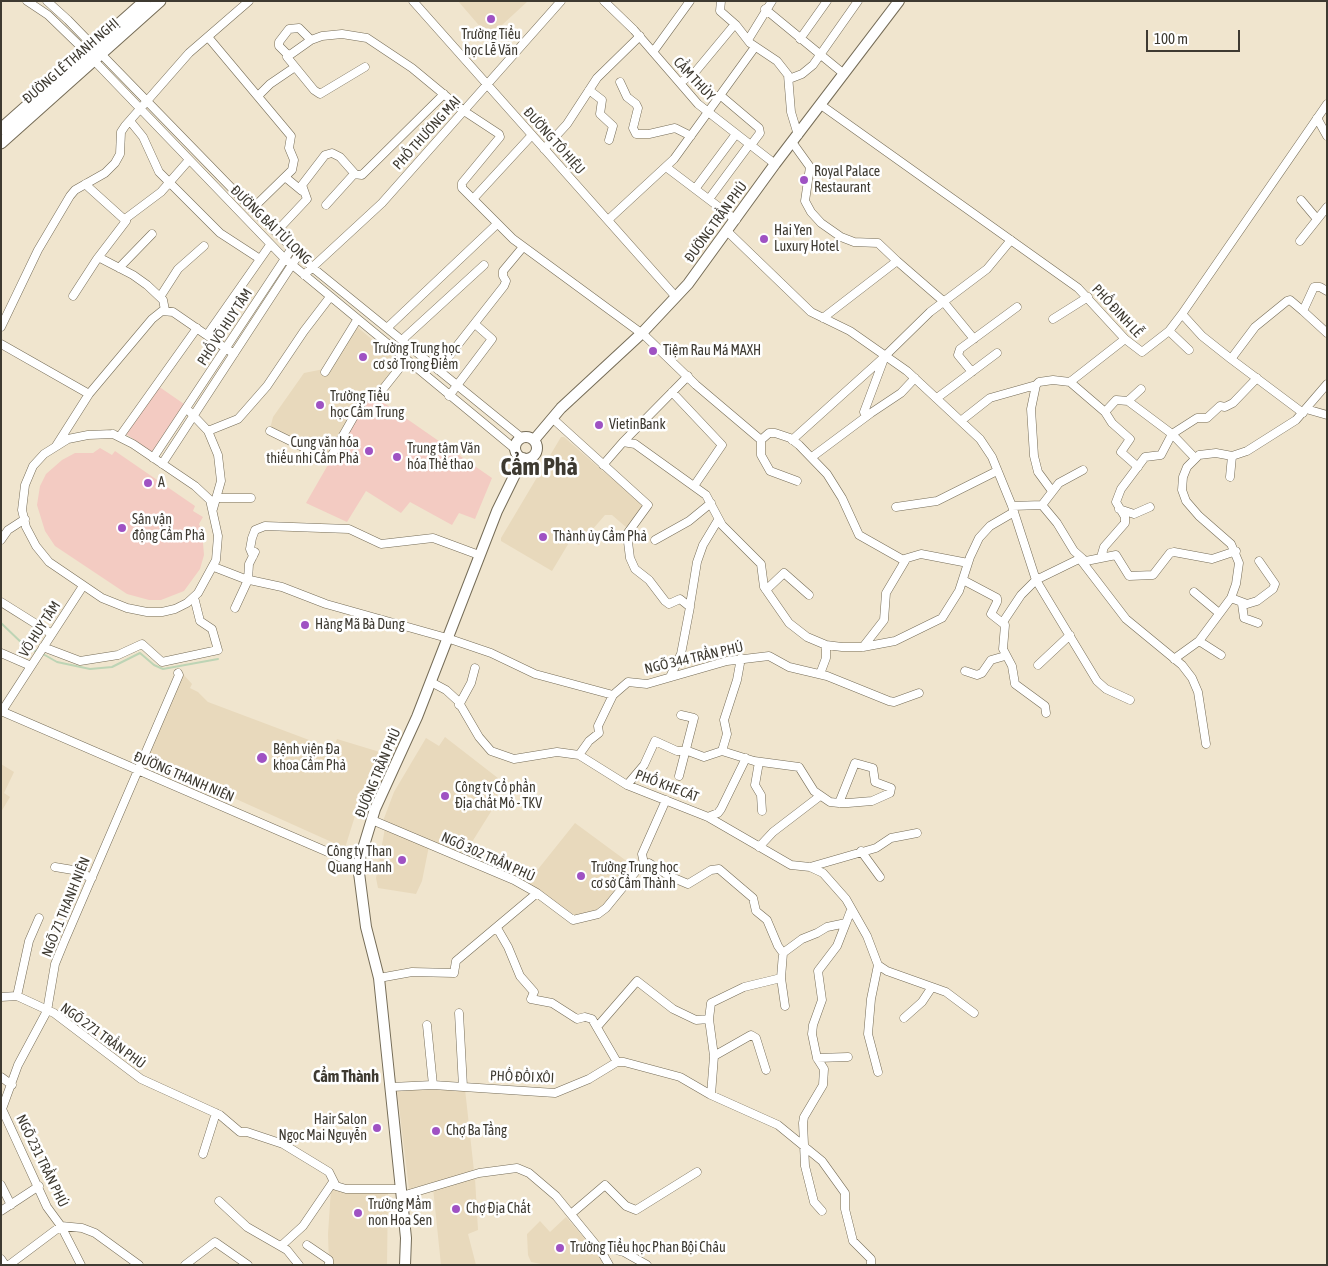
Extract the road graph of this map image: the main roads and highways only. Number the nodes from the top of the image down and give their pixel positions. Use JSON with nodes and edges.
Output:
{"nodes":[{"id":1,"x":145,"y":1,"type":"edge"},
{"id":2,"x":160,"y":1,"type":"edge"},
{"id":3,"x":899,"y":1,"type":"edge"},
{"id":4,"x":94,"y":54,"type":"junction"},
{"id":5,"x":1,"y":129,"type":"edge"},
{"id":6,"x":1,"y":143,"type":"edge"},
{"id":7,"x":534,"y":440,"type":"junction"},
{"id":8,"x":523,"y":458,"type":"junction"},
{"id":9,"x":405,"y":1265,"type":"edge"}],
"edges":[{"from":1,"to":4,"type":"highway","name":"ĐƯỜNG LÊ THANH NGHỊ"},
{"from":2,"to":4,"type":"highway","name":"ĐƯỜNG LÊ THANH NGHỊ"},
{"from":3,"to":7,"type":"main road","name":"ĐƯỜNG TRẦN PHÚ"},
{"from":4,"to":5,"type":"highway","name":"ĐƯỜNG LÊ THANH NGHỊ"},
{"from":4,"to":6,"type":"highway","name":"ĐƯỜNG LÊ THANH NGHỊ"},
{"from":7,"to":8,"type":"main road"},
{"from":7,"to":8,"type":"main road"},
{"from":8,"to":9,"type":"main road","name":"ĐƯỜNG TRẦN PHÚ"}]}
